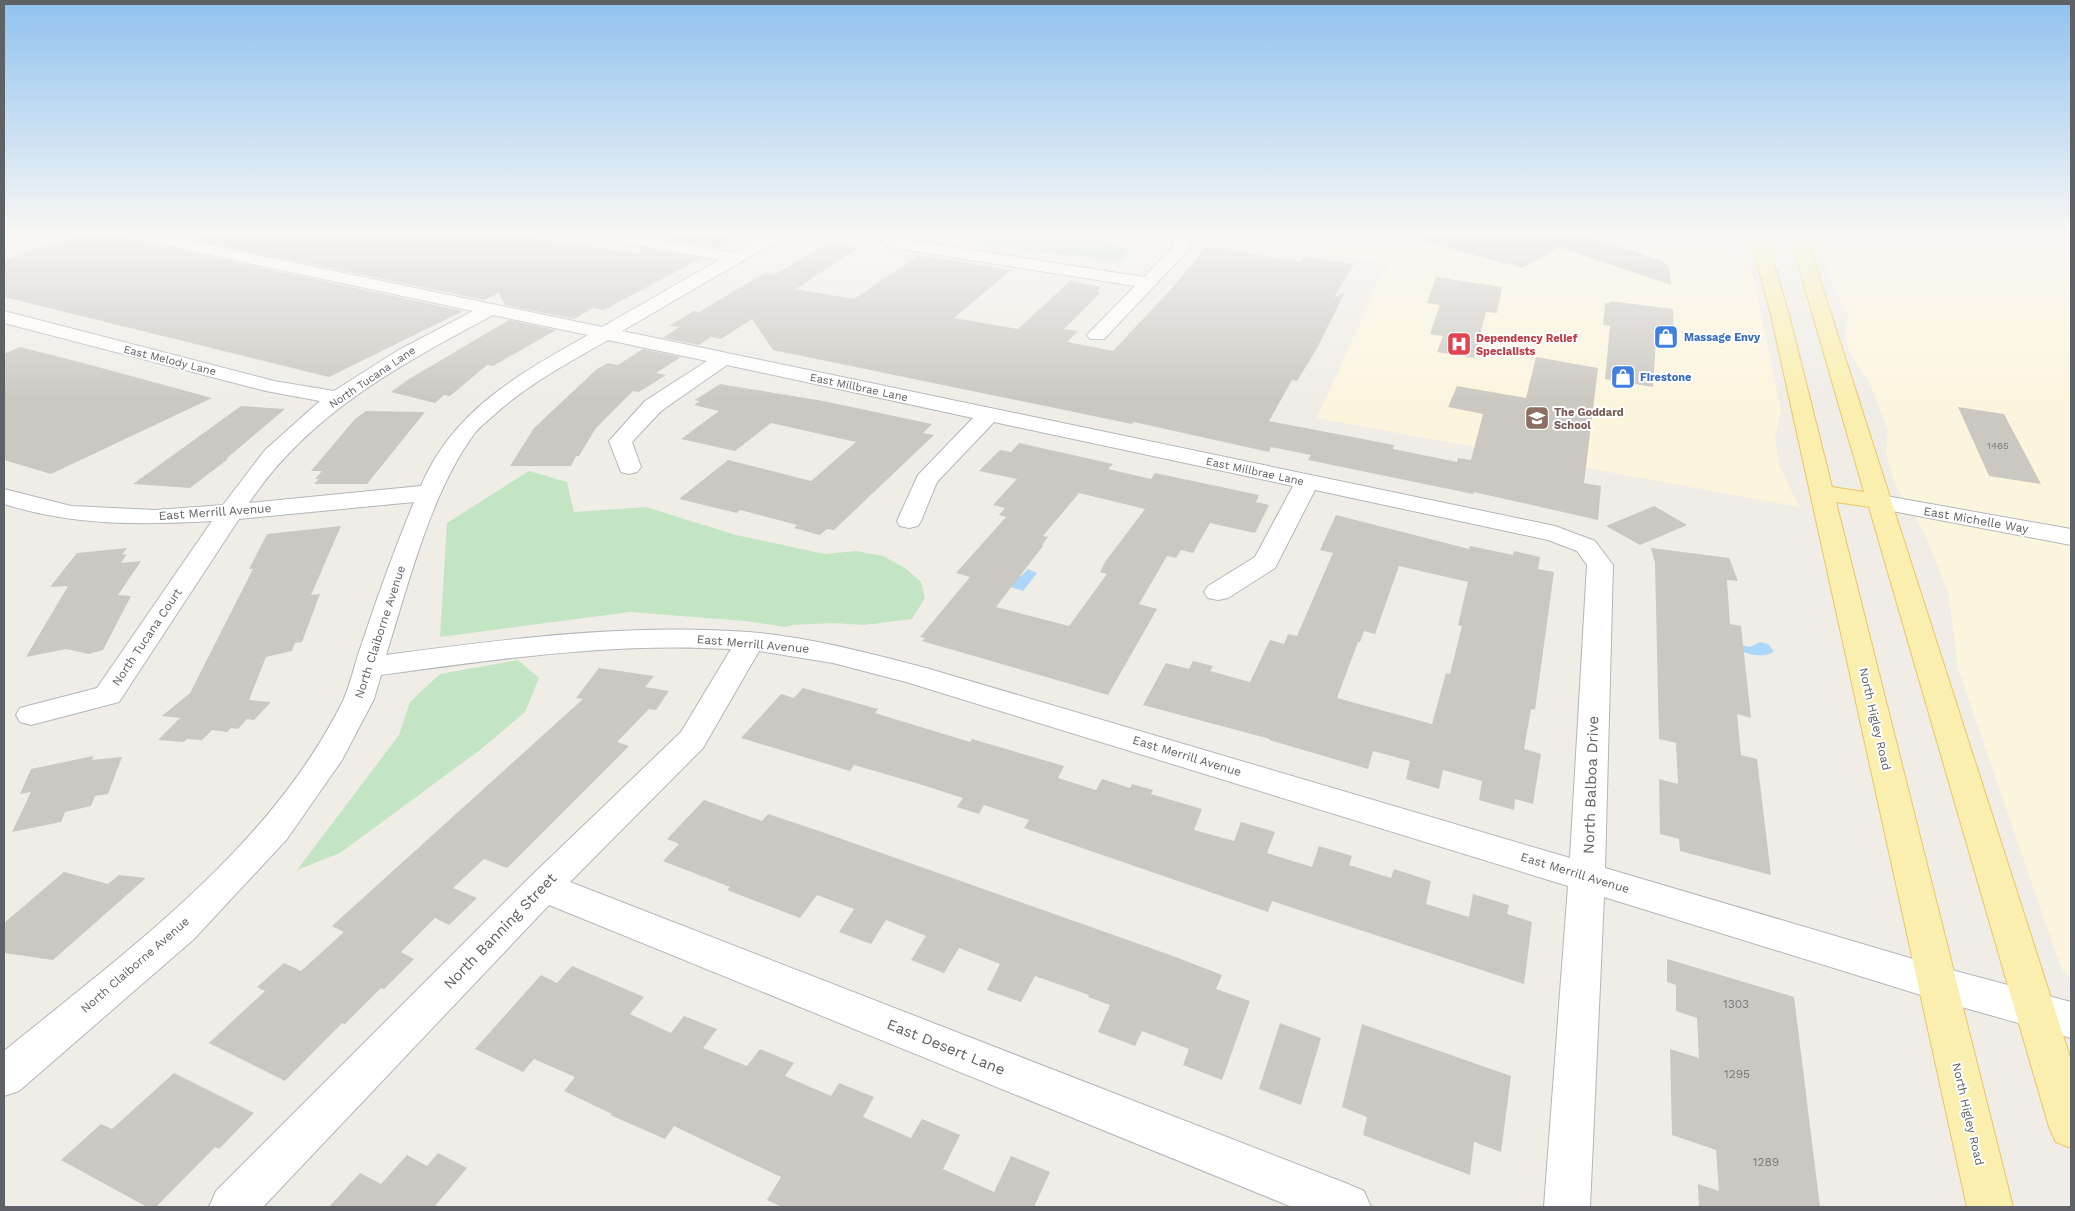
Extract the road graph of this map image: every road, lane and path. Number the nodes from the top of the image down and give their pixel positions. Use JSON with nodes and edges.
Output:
{"nodes":[{"id":1,"x":400,"y":290,"type":"edge"},
{"id":2,"x":680,"y":290,"type":"edge"},
{"id":3,"x":1141,"y":290,"type":"edge"},
{"id":4,"x":1784,"y":290,"type":"edge"},
{"id":5,"x":1796,"y":290,"type":"edge"},
{"id":6,"x":491,"y":309,"type":"junction"},
{"id":7,"x":4,"y":317,"type":"edge"},
{"id":8,"x":605,"y":332,"type":"junction"},
{"id":9,"x":1097,"y":335,"type":"dead end"},
{"id":10,"x":724,"y":358,"type":"junction"},
{"id":11,"x":337,"y":398,"type":"junction"},
{"id":12,"x":988,"y":415,"type":"junction"},
{"id":13,"x":629,"y":467,"type":"dead end"},
{"id":14,"x":1307,"y":482,"type":"junction"},
{"id":15,"x":1822,"y":492,"type":"junction"},
{"id":16,"x":428,"y":493,"type":"junction"},
{"id":17,"x":4,"y":496,"type":"edge"},
{"id":18,"x":1880,"y":502,"type":"junction"},
{"id":19,"x":231,"y":512,"type":"junction"},
{"id":20,"x":909,"y":521,"type":"dead end"},
{"id":21,"x":2071,"y":537,"type":"edge"},
{"id":22,"x":1586,"y":546,"type":"joint"},
{"id":23,"x":1218,"y":592,"type":"dead end"},
{"id":24,"x":750,"y":641,"type":"junction"},
{"id":25,"x":368,"y":667,"type":"junction"},
{"id":26,"x":31,"y":715,"type":"dead end"},
{"id":27,"x":1587,"y":877,"type":"junction"},
{"id":28,"x":543,"y":887,"type":"junction"},
{"id":29,"x":1937,"y":983,"type":"junction"},
{"id":30,"x":2053,"y":1015,"type":"edge"},
{"id":31,"x":4,"y":1077,"type":"edge"},
{"id":32,"x":2071,"y":1128,"type":"edge"},
{"id":33,"x":232,"y":1207,"type":"edge"},
{"id":34,"x":1348,"y":1207,"type":"edge"},
{"id":35,"x":1566,"y":1207,"type":"edge"},
{"id":36,"x":1990,"y":1207,"type":"edge"}],
"edges":[{"from":1,"to":6,"type":"street","name":"East Millbrae Lane"},
{"from":2,"to":8,"type":"street","name":"North Claiborne Avenue"},
{"from":3,"to":9,"type":"street"},
{"from":4,"to":15,"type":"main road","name":"North Higley Road"},
{"from":5,"to":18,"type":"main road","name":"North Higley Road"},
{"from":6,"to":8,"type":"street","name":"East Millbrae Lane"},
{"from":6,"to":11,"type":"street","name":"North Tucana Lane"},
{"from":7,"to":11,"type":"street","name":"East Melody Lane"},
{"from":8,"to":10,"type":"street","name":"East Millbrae Lane"},
{"from":8,"to":16,"type":"street","name":"North Claiborne Avenue"},
{"from":10,"to":12,"type":"street","name":"East Millbrae Lane"},
{"from":10,"to":13,"type":"street"},
{"from":11,"to":19,"type":"street","name":"North Tucana Lane"},
{"from":12,"to":14,"type":"street","name":"East Millbrae Lane"},
{"from":12,"to":20,"type":"street"},
{"from":14,"to":22,"type":"street","name":"East Millbrae Lane"},
{"from":14,"to":23,"type":"street"},
{"from":15,"to":18,"type":"main road"},
{"from":15,"to":29,"type":"main road","name":"North Higley Road"},
{"from":16,"to":19,"type":"street","name":"East Merrill Avenue"},
{"from":16,"to":25,"type":"street","name":"North Claiborne Avenue"},
{"from":17,"to":19,"type":"street","name":"East Merrill Avenue"},
{"from":18,"to":21,"type":"street","name":"East Michelle Way"},
{"from":18,"to":30,"type":"main road","name":"North Higley Road"},
{"from":19,"to":26,"type":"street","name":"North Tucana Court"},
{"from":22,"to":27,"type":"street","name":"North Balboa Drive"},
{"from":24,"to":25,"type":"street","name":"East Merrill Avenue"},
{"from":24,"to":27,"type":"street","name":"East Merrill Avenue"},
{"from":24,"to":28,"type":"street","name":"North Banning Street"},
{"from":25,"to":31,"type":"street","name":"North Claiborne Avenue"},
{"from":27,"to":29,"type":"street","name":"East Merrill Avenue"},
{"from":27,"to":35,"type":"street","name":"North Balboa Drive"},
{"from":28,"to":33,"type":"street","name":"North Banning Street"},
{"from":28,"to":34,"type":"street","name":"East Desert Lane"},
{"from":29,"to":30,"type":"street","name":"East Merrill Avenue"},
{"from":29,"to":36,"type":"main road","name":"North Higley Road"},
{"from":30,"to":32,"type":"main road","name":"North Higley Road"}]}
